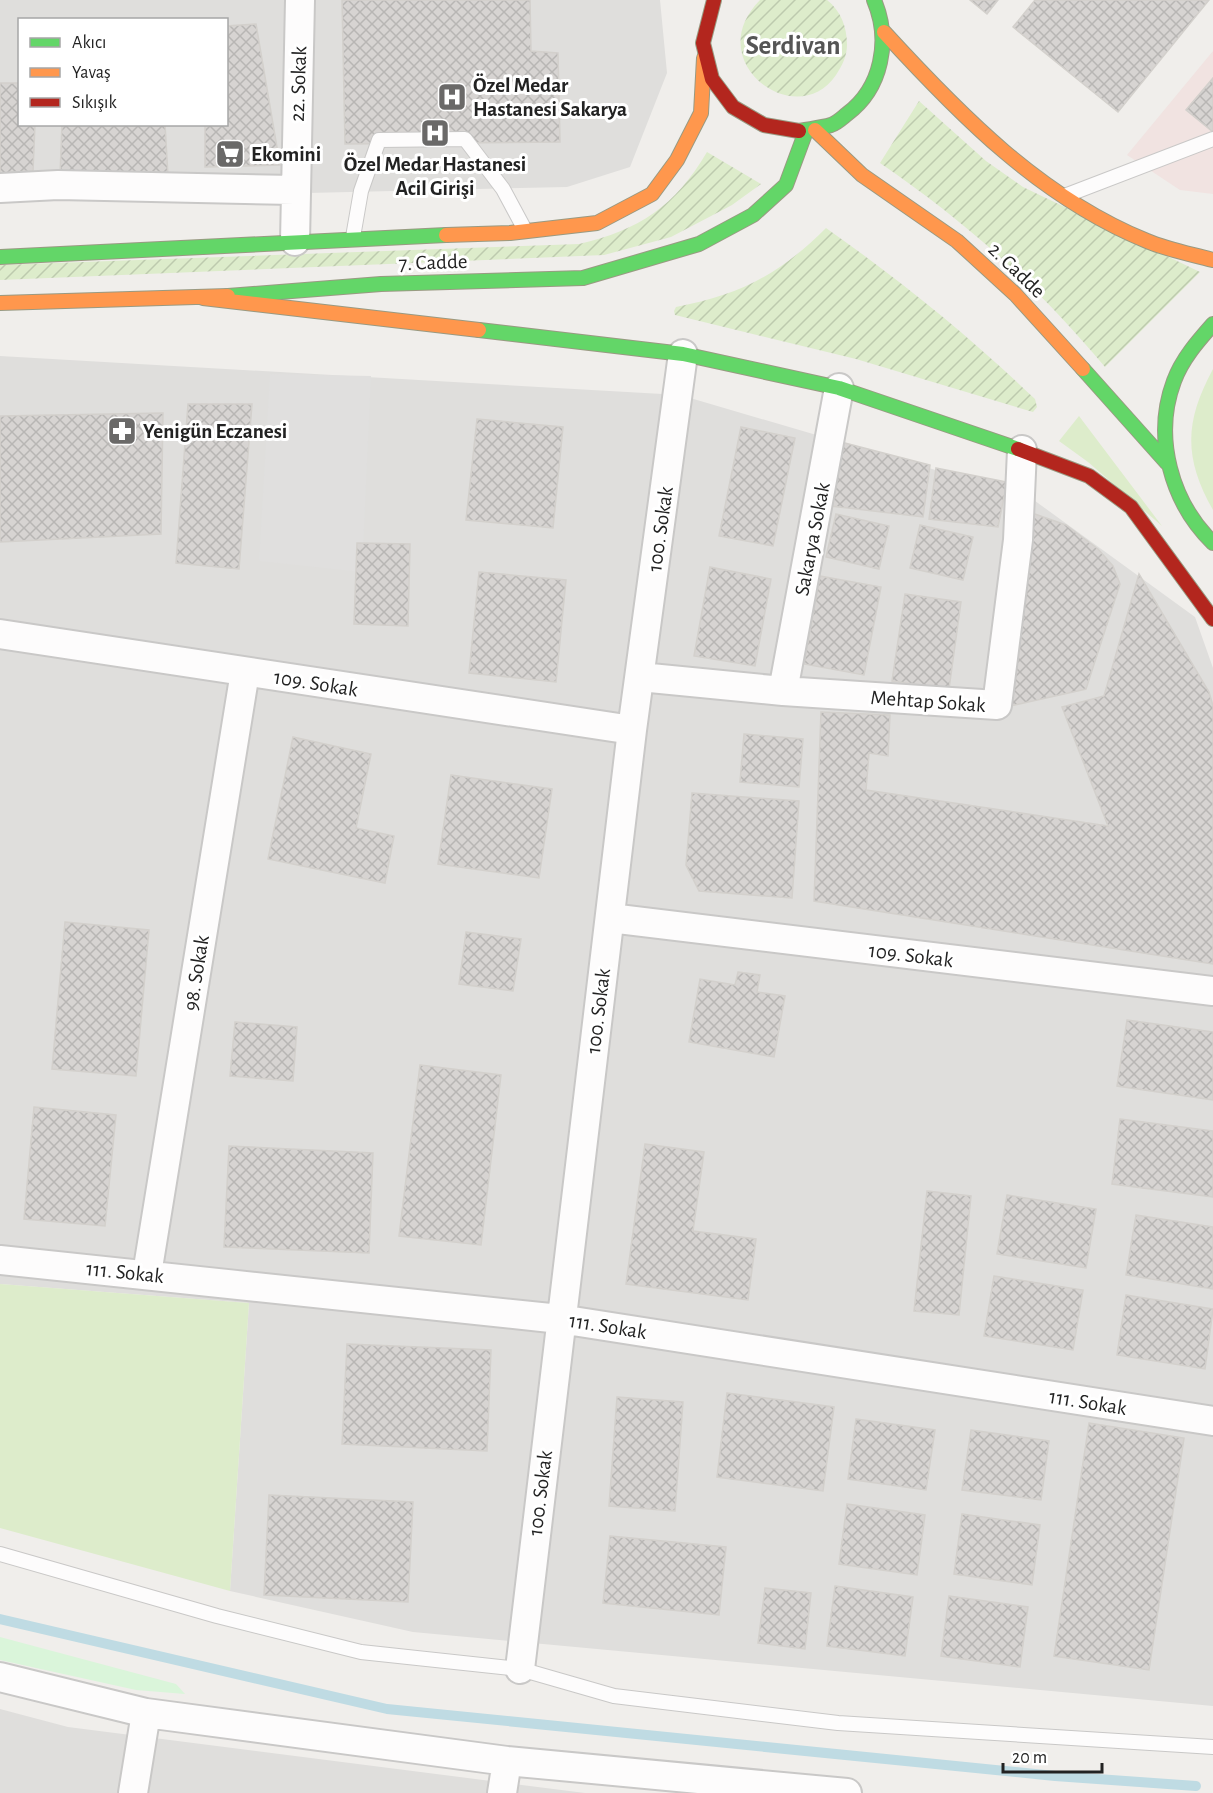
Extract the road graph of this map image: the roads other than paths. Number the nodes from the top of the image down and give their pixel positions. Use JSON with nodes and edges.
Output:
{"nodes":[{"id":1,"x":300,"y":0,"type":"edge"},
{"id":2,"x":873,"y":0,"type":"edge"},
{"id":3,"x":709,"y":4,"type":"edge"},
{"id":4,"x":884,"y":32,"type":"junction"},
{"id":5,"x":704,"y":58,"type":"junction"},
{"id":6,"x":810,"y":130,"type":"junction"},
{"id":7,"x":1213,"y":139,"type":"edge"},
{"id":8,"x":0,"y":188,"type":"edge"},
{"id":9,"x":294,"y":190,"type":"junction"},
{"id":10,"x":1061,"y":197,"type":"junction"},
{"id":11,"x":526,"y":232,"type":"junction"},
{"id":12,"x":352,"y":238,"type":"junction"},
{"id":13,"x":295,"y":241,"type":"junction"},
{"id":14,"x":0,"y":257,"type":"edge"},
{"id":15,"x":1213,"y":260,"type":"edge"},
{"id":16,"x":203,"y":298,"type":"junction"},
{"id":17,"x":0,"y":303,"type":"edge"},
{"id":18,"x":1213,"y":324,"type":"edge"},
{"id":19,"x":684,"y":354,"type":"junction"},
{"id":20,"x":839,"y":388,"type":"junction"},
{"id":21,"x":1022,"y":450,"type":"junction"},
{"id":22,"x":1167,"y":464,"type":"junction"},
{"id":23,"x":1211,"y":544,"type":"edge"},
{"id":24,"x":1213,"y":619,"type":"edge"},
{"id":25,"x":0,"y":634,"type":"edge"},
{"id":26,"x":245,"y":672,"type":"junction"},
{"id":27,"x":640,"y":677,"type":"junction"},
{"id":28,"x":783,"y":691,"type":"junction"},
{"id":29,"x":632,"y":730,"type":"junction"},
{"id":30,"x":610,"y":918,"type":"junction"},
{"id":31,"x":1213,"y":992,"type":"edge"},
{"id":32,"x":0,"y":1260,"type":"edge"},
{"id":33,"x":147,"y":1274,"type":"junction"},
{"id":34,"x":560,"y":1319,"type":"junction"},
{"id":35,"x":1213,"y":1421,"type":"edge"},
{"id":36,"x":0,"y":1554,"type":"edge"},
{"id":37,"x":520,"y":1669,"type":"junction"},
{"id":38,"x":0,"y":1677,"type":"edge"},
{"id":39,"x":146,"y":1713,"type":"junction"},
{"id":40,"x":1213,"y":1747,"type":"edge"},
{"id":41,"x":507,"y":1761,"type":"junction"},
{"id":42,"x":133,"y":1793,"type":"edge"},
{"id":43,"x":502,"y":1793,"type":"edge"},
{"id":44,"x":847,"y":1793,"type":"edge"}],
"edges":[{"from":1,"to":9,"type":"street","name":"22. Sokak"},
{"from":2,"to":4,"type":"main road"},
{"from":3,"to":5,"type":"main road","name":"7. Cadde"},
{"from":4,"to":6,"type":"main road"},
{"from":4,"to":10,"type":"main road"},
{"from":5,"to":6,"type":"main road"},
{"from":5,"to":11,"type":"main road","name":"7. Cadde"},
{"from":6,"to":16,"type":"main road","name":"7. Cadde"},
{"from":6,"to":22,"type":"main road","name":"2. Cadde"},
{"from":7,"to":10,"type":"lane"},
{"from":8,"to":9,"type":"street"},
{"from":9,"to":13,"type":"street","name":"22. Sokak"},
{"from":10,"to":15,"type":"main road"},
{"from":11,"to":12,"type":"main road","name":"7. Cadde"},
{"from":11,"to":12,"type":"lane"},
{"from":12,"to":13,"type":"main road","name":"7. Cadde"},
{"from":13,"to":14,"type":"main road","name":"7. Cadde"},
{"from":16,"to":17,"type":"main road","name":"7. Cadde"},
{"from":16,"to":19,"type":"main road"},
{"from":18,"to":22,"type":"main road"},
{"from":19,"to":20,"type":"main road"},
{"from":19,"to":27,"type":"street","name":"100. Sokak"},
{"from":20,"to":21,"type":"main road"},
{"from":20,"to":28,"type":"street","name":"Sakarya Sokak"},
{"from":21,"to":24,"type":"main road"},
{"from":21,"to":28,"type":"street","name":"Mehtap Sokak"},
{"from":22,"to":23,"type":"main road"},
{"from":25,"to":26,"type":"street","name":"109. Sokak"},
{"from":26,"to":29,"type":"street","name":"109. Sokak"},
{"from":26,"to":33,"type":"street","name":"98. Sokak"},
{"from":27,"to":28,"type":"street","name":"Mehtap Sokak"},
{"from":27,"to":29,"type":"street","name":"100. Sokak"},
{"from":29,"to":30,"type":"street","name":"100. Sokak"},
{"from":30,"to":31,"type":"street","name":"109. Sokak"},
{"from":30,"to":34,"type":"street","name":"100. Sokak"},
{"from":32,"to":33,"type":"street","name":"111. Sokak"},
{"from":33,"to":34,"type":"street","name":"111. Sokak"},
{"from":34,"to":35,"type":"street","name":"111. Sokak"},
{"from":34,"to":37,"type":"street","name":"100. Sokak"},
{"from":36,"to":37,"type":"lane"},
{"from":37,"to":40,"type":"lane"},
{"from":38,"to":39,"type":"street"},
{"from":39,"to":41,"type":"street"},
{"from":39,"to":42,"type":"street"},
{"from":41,"to":43,"type":"street"},
{"from":41,"to":44,"type":"street"}]}
